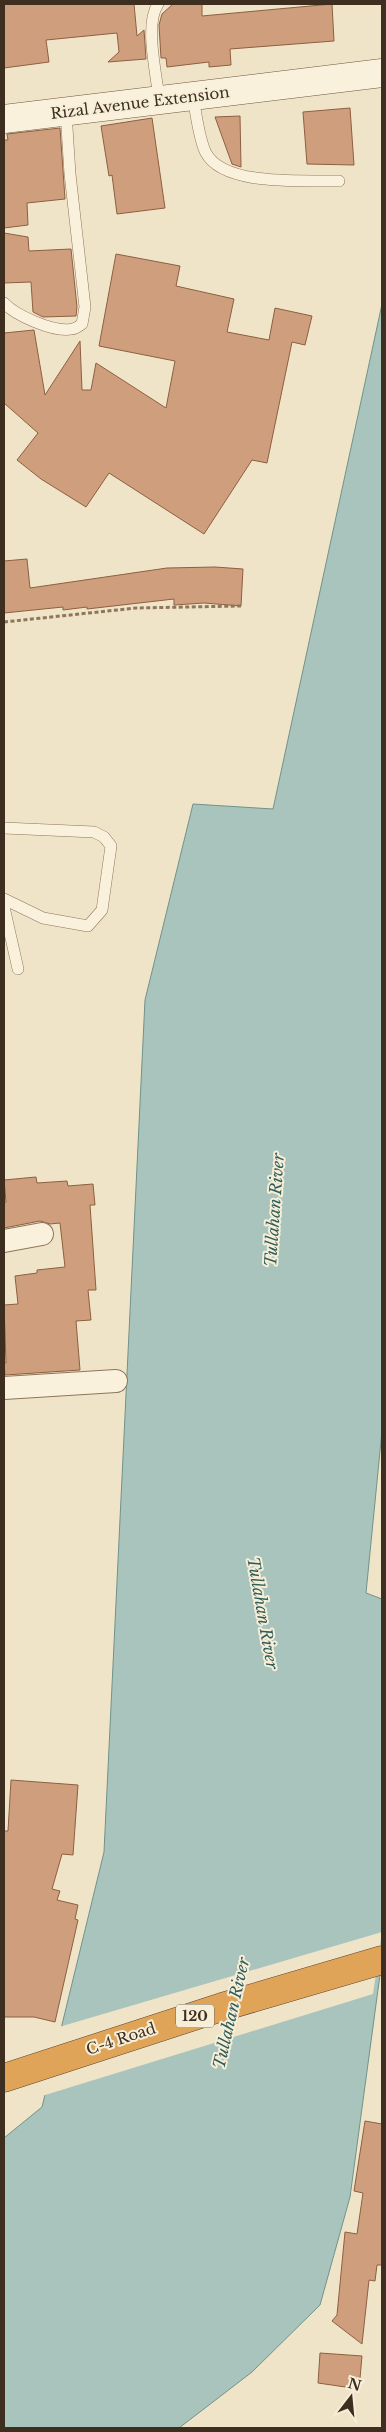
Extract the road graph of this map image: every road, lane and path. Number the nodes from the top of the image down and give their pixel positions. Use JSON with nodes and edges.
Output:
{"nodes":[{"id":1,"x":158,"y":4,"type":"edge"},
{"id":2,"x":382,"y":73,"type":"edge"},
{"id":3,"x":193,"y":97,"type":"junction"},
{"id":4,"x":160,"y":101,"type":"junction"},
{"id":5,"x":66,"y":112,"type":"junction"},
{"id":6,"x":4,"y":119,"type":"edge"},
{"id":7,"x":339,"y":181,"type":"dead end"},
{"id":8,"x":4,"y":302,"type":"edge"},
{"id":9,"x":241,"y":606,"type":"dead end"},
{"id":10,"x":4,"y":622,"type":"edge"},
{"id":11,"x":4,"y":828,"type":"edge"},
{"id":12,"x":4,"y":899,"type":"edge"},
{"id":13,"x":4,"y":907,"type":"edge"},
{"id":14,"x":18,"y":969,"type":"dead end"},
{"id":15,"x":42,"y":1234,"type":"dead end"},
{"id":16,"x":4,"y":1241,"type":"edge"},
{"id":17,"x":116,"y":1381,"type":"dead end"},
{"id":18,"x":4,"y":1388,"type":"edge"},
{"id":19,"x":380,"y":1961,"type":"edge"},
{"id":20,"x":9,"y":2076,"type":"edge"}],
"edges":[{"from":1,"to":4,"type":"lane"},
{"from":2,"to":3,"type":"main road","name":"Rizal Avenue Extension"},
{"from":3,"to":4,"type":"main road","name":"Rizal Avenue Extension"},
{"from":3,"to":7,"type":"lane"},
{"from":4,"to":5,"type":"main road","name":"Rizal Avenue Extension"},
{"from":5,"to":6,"type":"main road","name":"Rizal Avenue Extension"},
{"from":5,"to":8,"type":"lane"},
{"from":9,"to":10,"type":"path"},
{"from":11,"to":12,"type":"lane"},
{"from":13,"to":14,"type":"lane"},
{"from":15,"to":16,"type":"street"},
{"from":17,"to":18,"type":"street"},
{"from":19,"to":20,"type":"highway","name":"C-4 Road","number":"120"}]}
